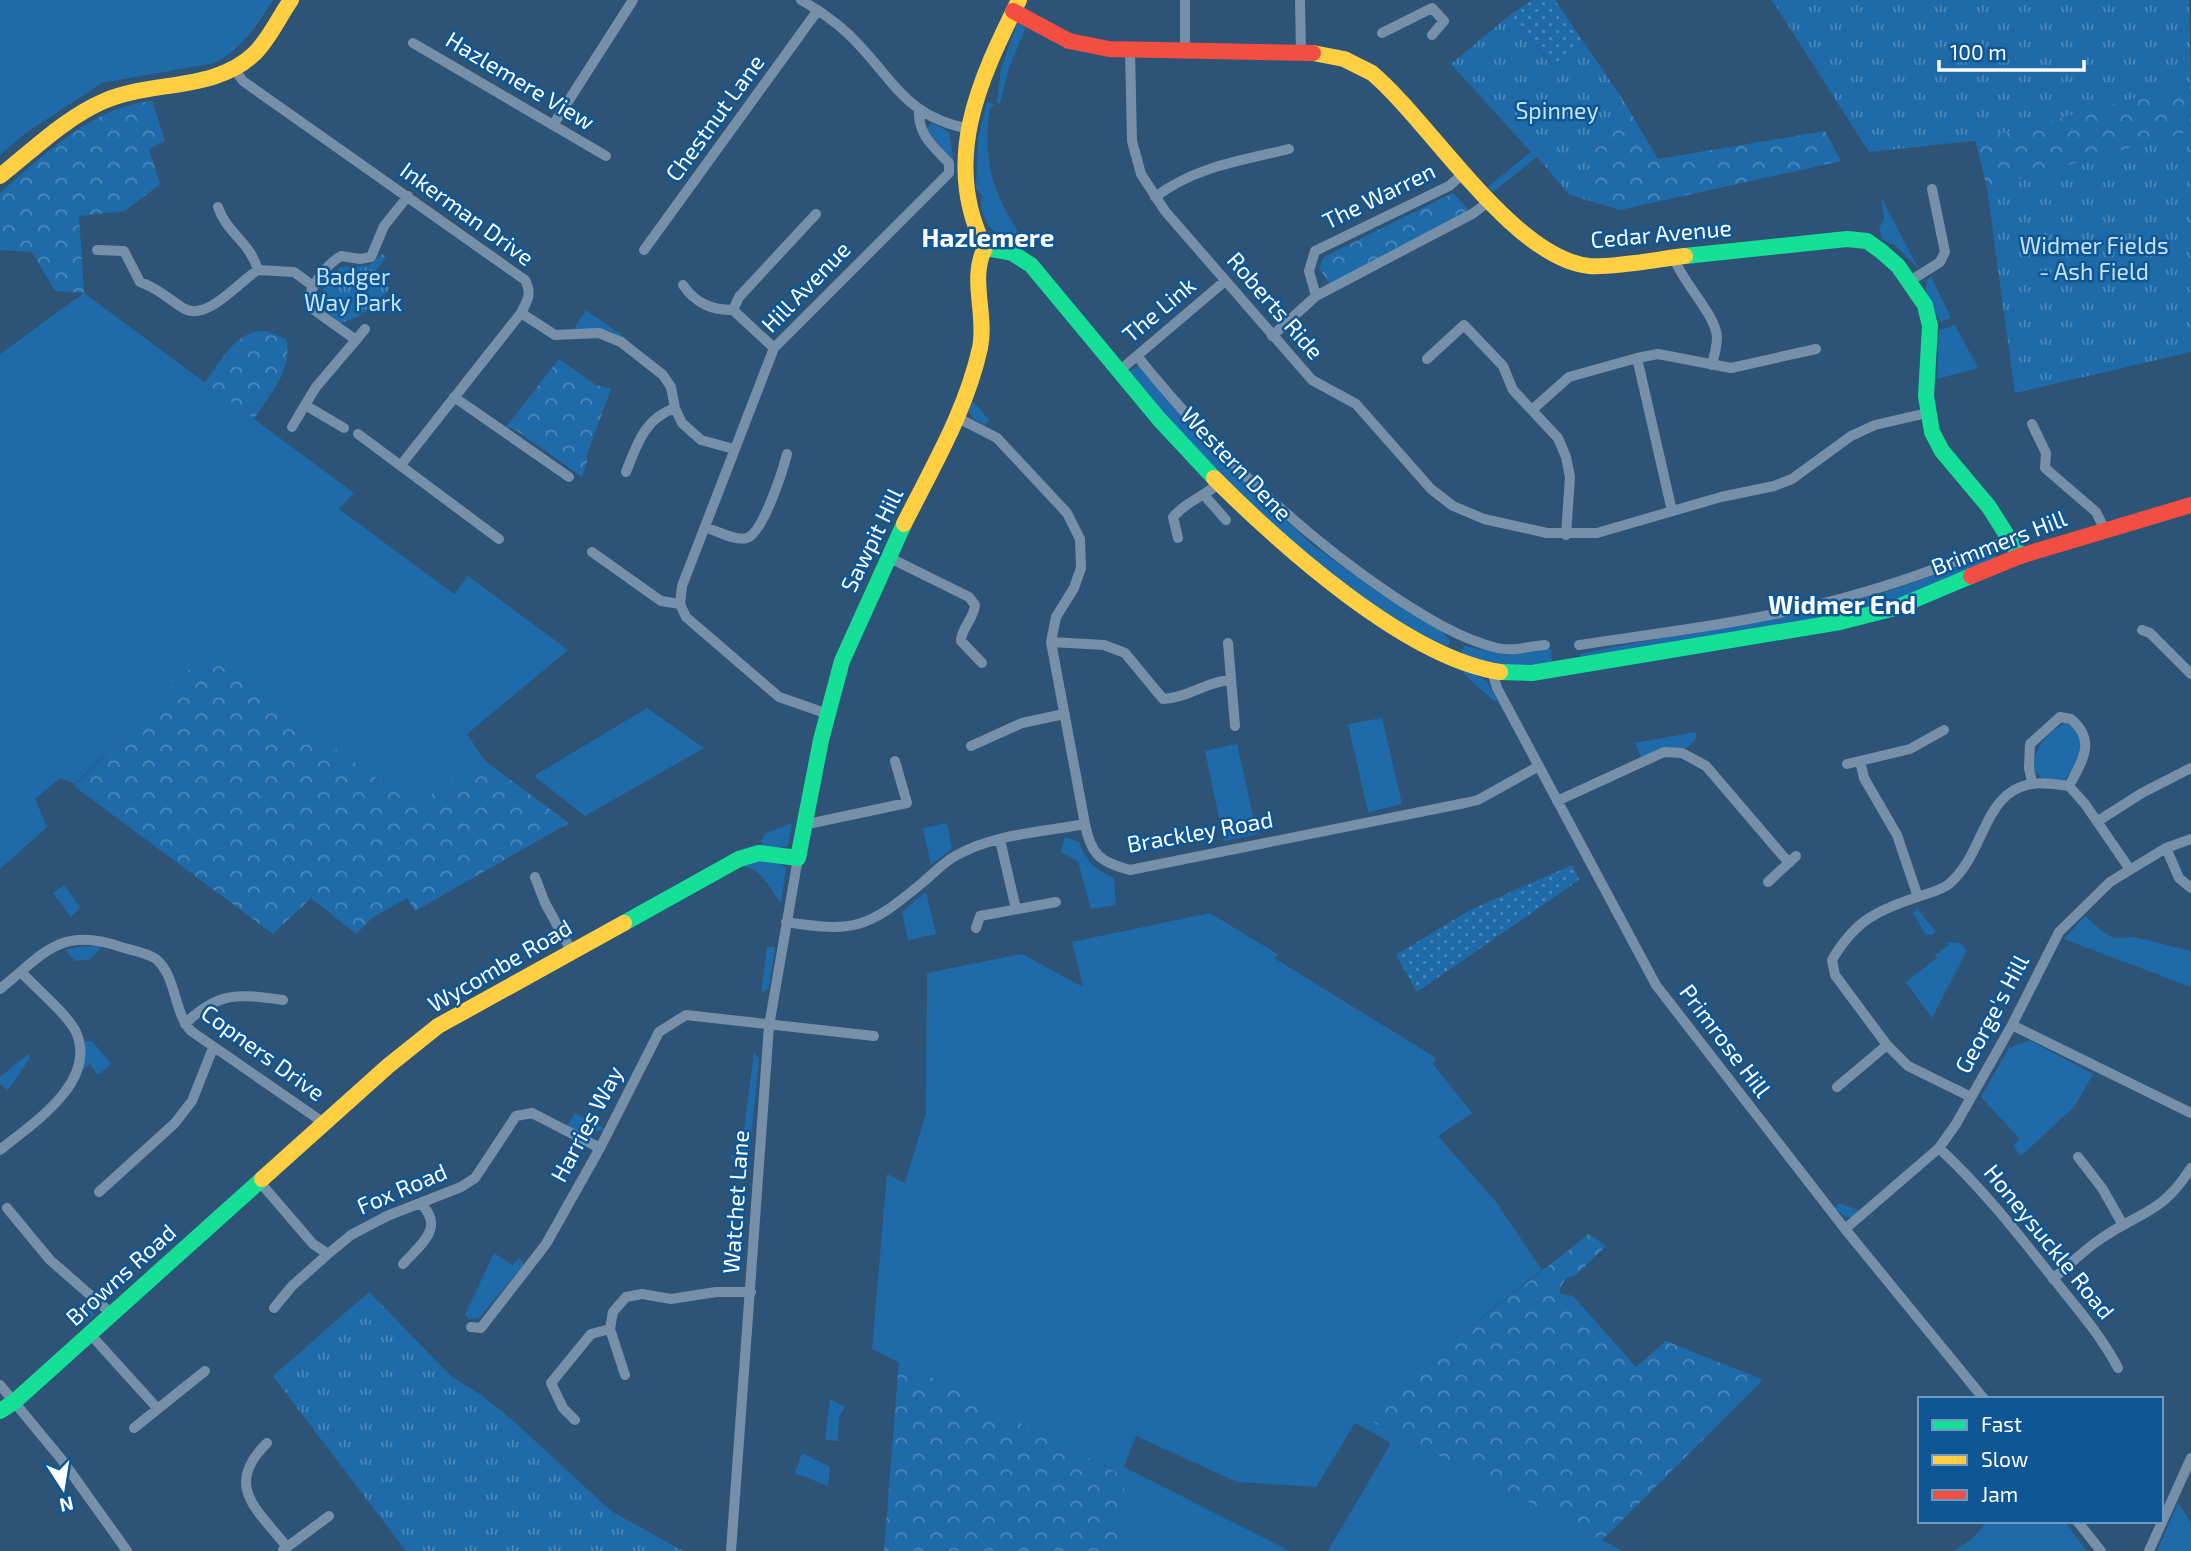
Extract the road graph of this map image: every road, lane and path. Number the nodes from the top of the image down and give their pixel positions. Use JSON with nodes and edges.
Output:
{"nodes":[{"id":1,"x":291,"y":0,"type":"edge"},
{"id":2,"x":633,"y":0,"type":"edge"},
{"id":3,"x":801,"y":0,"type":"edge"},
{"id":4,"x":1185,"y":0,"type":"edge"},
{"id":5,"x":1300,"y":0,"type":"edge"},
{"id":6,"x":1016,"y":6,"type":"edge"},
{"id":7,"x":818,"y":10,"type":"junction"},
{"id":8,"x":1382,"y":33,"type":"dead end"},
{"id":9,"x":1432,"y":35,"type":"dead end"},
{"id":10,"x":413,"y":43,"type":"dead end"},
{"id":11,"x":1130,"y":50,"type":"junction"},
{"id":12,"x":1185,"y":50,"type":"junction"},
{"id":13,"x":1301,"y":52,"type":"junction"},
{"id":14,"x":234,"y":69,"type":"junction"},
{"id":15,"x":919,"y":111,"type":"junction"},
{"id":16,"x":553,"y":125,"type":"junction"},
{"id":17,"x":969,"y":129,"type":"junction"},
{"id":18,"x":1289,"y":149,"type":"dead end"},
{"id":19,"x":606,"y":156,"type":"dead end"},
{"id":20,"x":1464,"y":173,"type":"junction"},
{"id":21,"x":0,"y":176,"type":"edge"},
{"id":22,"x":1932,"y":189,"type":"dead end"},
{"id":23,"x":408,"y":196,"type":"junction"},
{"id":24,"x":1154,"y":197,"type":"junction"},
{"id":25,"x":1490,"y":201,"type":"junction"},
{"id":26,"x":218,"y":207,"type":"dead end"},
{"id":27,"x":816,"y":214,"type":"dead end"},
{"id":28,"x":985,"y":248,"type":"junction"},
{"id":29,"x":97,"y":250,"type":"dead end"},
{"id":30,"x":644,"y":250,"type":"dead end"},
{"id":31,"x":1674,"y":258,"type":"junction"},
{"id":32,"x":258,"y":270,"type":"junction"},
{"id":33,"x":1910,"y":281,"type":"junction"},
{"id":34,"x":1225,"y":282,"type":"junction"},
{"id":35,"x":683,"y":285,"type":"dead end"},
{"id":36,"x":313,"y":286,"type":"junction"},
{"id":37,"x":1316,"y":296,"type":"junction"},
{"id":38,"x":733,"y":310,"type":"junction"},
{"id":39,"x":521,"y":313,"type":"junction"},
{"id":40,"x":365,"y":328,"type":"dead end"},
{"id":41,"x":1272,"y":337,"type":"junction"},
{"id":42,"x":356,"y":340,"type":"junction"},
{"id":43,"x":774,"y":348,"type":"junction"},
{"id":44,"x":1816,"y":349,"type":"dead end"},
{"id":45,"x":1137,"y":356,"type":"junction"},
{"id":46,"x":1637,"y":358,"type":"junction"},
{"id":47,"x":1427,"y":359,"type":"dead end"},
{"id":48,"x":1712,"y":365,"type":"junction"},
{"id":49,"x":1119,"y":371,"type":"junction"},
{"id":50,"x":454,"y":397,"type":"junction"},
{"id":51,"x":305,"y":405,"type":"junction"},
{"id":52,"x":675,"y":408,"type":"junction"},
{"id":53,"x":1533,"y":409,"type":"junction"},
{"id":54,"x":1927,"y":413,"type":"junction"},
{"id":55,"x":958,"y":418,"type":"junction"},
{"id":56,"x":2032,"y":424,"type":"dead end"},
{"id":57,"x":292,"y":427,"type":"dead end"},
{"id":58,"x":344,"y":428,"type":"dead end"},
{"id":59,"x":358,"y":434,"type":"dead end"},
{"id":60,"x":734,"y":449,"type":"junction"},
{"id":61,"x":787,"y":454,"type":"dead end"},
{"id":62,"x":401,"y":465,"type":"junction"},
{"id":63,"x":626,"y":472,"type":"dead end"},
{"id":64,"x":569,"y":477,"type":"dead end"},
{"id":65,"x":1220,"y":482,"type":"junction"},
{"id":66,"x":1205,"y":496,"type":"junction"},
{"id":67,"x":2191,"y":505,"type":"edge"},
{"id":68,"x":1672,"y":511,"type":"junction"},
{"id":69,"x":1226,"y":520,"type":"dead end"},
{"id":70,"x":705,"y":527,"type":"junction"},
{"id":71,"x":2104,"y":528,"type":"junction"},
{"id":72,"x":1566,"y":535,"type":"junction"},
{"id":73,"x":499,"y":538,"type":"dead end"},
{"id":74,"x":1178,"y":538,"type":"dead end"},
{"id":75,"x":2011,"y":539,"type":"junction"},
{"id":76,"x":592,"y":552,"type":"dead end"},
{"id":77,"x":2020,"y":555,"type":"junction"},
{"id":78,"x":888,"y":557,"type":"junction"},
{"id":79,"x":680,"y":604,"type":"junction"},
{"id":80,"x":2142,"y":630,"type":"dead end"},
{"id":81,"x":1463,"y":636,"type":"junction"},
{"id":82,"x":1051,"y":642,"type":"junction"},
{"id":83,"x":1228,"y":643,"type":"dead end"},
{"id":84,"x":1545,"y":645,"type":"dead end"},
{"id":85,"x":1579,"y":645,"type":"dead end"},
{"id":86,"x":1452,"y":657,"type":"junction"},
{"id":87,"x":982,"y":663,"type":"dead end"},
{"id":88,"x":1492,"y":671,"type":"junction"},
{"id":89,"x":2191,"y":674,"type":"edge"},
{"id":90,"x":1231,"y":680,"type":"junction"},
{"id":91,"x":828,"y":714,"type":"junction"},
{"id":92,"x":1064,"y":714,"type":"junction"},
{"id":93,"x":1235,"y":726,"type":"dead end"},
{"id":94,"x":1944,"y":730,"type":"dead end"},
{"id":95,"x":971,"y":746,"type":"dead end"},
{"id":96,"x":895,"y":761,"type":"dead end"},
{"id":97,"x":1860,"y":761,"type":"junction"},
{"id":98,"x":1847,"y":764,"type":"dead end"},
{"id":99,"x":1539,"y":765,"type":"junction"},
{"id":100,"x":2191,"y":768,"type":"edge"},
{"id":101,"x":2032,"y":782,"type":"junction"},
{"id":102,"x":2068,"y":786,"type":"junction"},
{"id":103,"x":1557,"y":801,"type":"junction"},
{"id":104,"x":2098,"y":821,"type":"junction"},
{"id":105,"x":1085,"y":824,"type":"junction"},
{"id":106,"x":803,"y":825,"type":"junction"},
{"id":107,"x":2191,"y":839,"type":"edge"},
{"id":108,"x":1000,"y":840,"type":"junction"},
{"id":109,"x":2166,"y":848,"type":"junction"},
{"id":110,"x":798,"y":858,"type":"junction"},
{"id":111,"x":2129,"y":868,"type":"junction"},
{"id":112,"x":535,"y":877,"type":"dead end"},
{"id":113,"x":1768,"y":882,"type":"dead end"},
{"id":114,"x":2191,"y":888,"type":"edge"},
{"id":115,"x":1918,"y":897,"type":"junction"},
{"id":116,"x":1056,"y":902,"type":"dead end"},
{"id":117,"x":1016,"y":909,"type":"junction"},
{"id":118,"x":786,"y":922,"type":"junction"},
{"id":119,"x":976,"y":928,"type":"dead end"},
{"id":120,"x":572,"y":952,"type":"junction"},
{"id":121,"x":21,"y":972,"type":"junction"},
{"id":122,"x":0,"y":989,"type":"edge"},
{"id":123,"x":283,"y":1000,"type":"dead end"},
{"id":124,"x":185,"y":1024,"type":"junction"},
{"id":125,"x":769,"y":1026,"type":"junction"},
{"id":126,"x":2012,"y":1026,"type":"junction"},
{"id":127,"x":874,"y":1037,"type":"dead end"},
{"id":128,"x":1887,"y":1045,"type":"junction"},
{"id":129,"x":213,"y":1048,"type":"junction"},
{"id":130,"x":1837,"y":1087,"type":"dead end"},
{"id":131,"x":1971,"y":1097,"type":"junction"},
{"id":132,"x":2191,"y":1112,"type":"edge"},
{"id":133,"x":324,"y":1123,"type":"junction"},
{"id":134,"x":600,"y":1148,"type":"junction"},
{"id":135,"x":1939,"y":1148,"type":"junction"},
{"id":136,"x":0,"y":1150,"type":"edge"},
{"id":137,"x":2078,"y":1157,"type":"dead end"},
{"id":138,"x":2191,"y":1168,"type":"edge"},
{"id":139,"x":258,"y":1180,"type":"junction"},
{"id":140,"x":99,"y":1192,"type":"dead end"},
{"id":141,"x":420,"y":1203,"type":"junction"},
{"id":142,"x":7,"y":1208,"type":"dead end"},
{"id":143,"x":2123,"y":1225,"type":"junction"},
{"id":144,"x":1844,"y":1229,"type":"junction"},
{"id":145,"x":328,"y":1254,"type":"junction"},
{"id":146,"x":402,"y":1264,"type":"dead end"},
{"id":147,"x":2053,"y":1279,"type":"junction"},
{"id":148,"x":751,"y":1293,"type":"junction"},
{"id":149,"x":274,"y":1308,"type":"dead end"},
{"id":150,"x":112,"y":1314,"type":"junction"},
{"id":151,"x":610,"y":1329,"type":"junction"},
{"id":152,"x":477,"y":1331,"type":"dead end"},
{"id":153,"x":90,"y":1334,"type":"junction"},
{"id":154,"x":191,"y":1366,"type":"dead end"},
{"id":155,"x":2118,"y":1368,"type":"dead end"},
{"id":156,"x":625,"y":1375,"type":"dead end"},
{"id":157,"x":0,"y":1385,"type":"edge"},
{"id":158,"x":1982,"y":1397,"type":"edge"},
{"id":159,"x":14,"y":1402,"type":"junction"},
{"id":160,"x":158,"y":1409,"type":"junction"},
{"id":161,"x":0,"y":1411,"type":"edge"},
{"id":162,"x":575,"y":1420,"type":"dead end"},
{"id":163,"x":134,"y":1428,"type":"dead end"},
{"id":164,"x":267,"y":1443,"type":"dead end"},
{"id":165,"x":2191,"y":1458,"type":"edge"},
{"id":166,"x":329,"y":1516,"type":"dead end"},
{"id":167,"x":2163,"y":1520,"type":"edge"},
{"id":168,"x":2079,"y":1523,"type":"edge"},
{"id":169,"x":2162,"y":1523,"type":"edge"},
{"id":170,"x":284,"y":1549,"type":"edge"},
{"id":171,"x":127,"y":1551,"type":"edge"},
{"id":172,"x":731,"y":1551,"type":"edge"},
{"id":173,"x":2101,"y":1551,"type":"edge"},
{"id":174,"x":2149,"y":1551,"type":"edge"}],
"edges":[{"from":1,"to":14,"type":"street"},
{"from":2,"to":16,"type":"street"},
{"from":3,"to":7,"type":"street"},
{"from":4,"to":12,"type":"street"},
{"from":5,"to":13,"type":"street"},
{"from":6,"to":11,"type":"street","name":"Cedar Avenue"},
{"from":6,"to":17,"type":"street"},
{"from":7,"to":15,"type":"street"},
{"from":7,"to":30,"type":"street","name":"Chestnut Lane"},
{"from":8,"to":9,"type":"street"},
{"from":10,"to":16,"type":"street","name":"Hazlemere View"},
{"from":11,"to":12,"type":"street","name":"Cedar Avenue"},
{"from":11,"to":24,"type":"street","name":"Roberts Ride"},
{"from":12,"to":13,"type":"street","name":"Cedar Avenue"},
{"from":13,"to":20,"type":"street","name":"Cedar Avenue"},
{"from":14,"to":21,"type":"street"},
{"from":14,"to":23,"type":"street","name":"Inkerman Drive"},
{"from":15,"to":17,"type":"street"},
{"from":15,"to":43,"type":"street","name":"Hill Avenue"},
{"from":16,"to":19,"type":"street","name":"Hazlemere View"},
{"from":17,"to":28,"type":"street"},
{"from":18,"to":24,"type":"street"},
{"from":20,"to":25,"type":"street","name":"Cedar Avenue"},
{"from":20,"to":37,"type":"street","name":"The Warren"},
{"from":22,"to":33,"type":"street"},
{"from":23,"to":36,"type":"street"},
{"from":23,"to":39,"type":"street","name":"Inkerman Drive"},
{"from":24,"to":34,"type":"street","name":"Roberts Ride"},
{"from":25,"to":31,"type":"street","name":"Cedar Avenue"},
{"from":25,"to":37,"type":"street"},
{"from":26,"to":32,"type":"street"},
{"from":27,"to":38,"type":"street"},
{"from":28,"to":49,"type":"street","name":"Western Dene"},
{"from":28,"to":55,"type":"street","name":"Sawpit Hill"},
{"from":29,"to":32,"type":"street"},
{"from":31,"to":33,"type":"street","name":"Cedar Avenue"},
{"from":31,"to":48,"type":"street"},
{"from":32,"to":36,"type":"street"},
{"from":33,"to":54,"type":"street","name":"Cedar Avenue"},
{"from":34,"to":41,"type":"street","name":"Roberts Ride"},
{"from":34,"to":45,"type":"street","name":"The Link"},
{"from":35,"to":38,"type":"street"},
{"from":36,"to":42,"type":"street"},
{"from":37,"to":41,"type":"street"},
{"from":38,"to":43,"type":"street"},
{"from":39,"to":50,"type":"street"},
{"from":39,"to":52,"type":"street"},
{"from":40,"to":42,"type":"street"},
{"from":41,"to":72,"type":"street","name":"Roberts Ride"},
{"from":42,"to":51,"type":"street"},
{"from":43,"to":60,"type":"street","name":"Hill Avenue"},
{"from":44,"to":48,"type":"street"},
{"from":45,"to":49,"type":"street","name":"The Link"},
{"from":45,"to":81,"type":"street"},
{"from":46,"to":48,"type":"street"},
{"from":46,"to":53,"type":"street"},
{"from":46,"to":68,"type":"street"},
{"from":47,"to":53,"type":"street"},
{"from":49,"to":65,"type":"street","name":"Western Dene"},
{"from":50,"to":62,"type":"street"},
{"from":50,"to":64,"type":"street"},
{"from":51,"to":57,"type":"street"},
{"from":51,"to":58,"type":"street"},
{"from":52,"to":60,"type":"street"},
{"from":52,"to":63,"type":"street"},
{"from":53,"to":72,"type":"street"},
{"from":54,"to":68,"type":"street","name":"Roberts Ride"},
{"from":54,"to":75,"type":"street","name":"Cedar Avenue"},
{"from":55,"to":78,"type":"street","name":"Sawpit Hill"},
{"from":55,"to":82,"type":"street"},
{"from":56,"to":71,"type":"street"},
{"from":59,"to":62,"type":"street"},
{"from":60,"to":70,"type":"street","name":"Hill Avenue"},
{"from":61,"to":70,"type":"street"},
{"from":62,"to":73,"type":"street"},
{"from":65,"to":66,"type":"street"},
{"from":65,"to":86,"type":"street","name":"Western Dene"},
{"from":66,"to":69,"type":"street"},
{"from":66,"to":74,"type":"street"},
{"from":67,"to":71,"type":"street","name":"Brimmers Hill"},
{"from":68,"to":72,"type":"street","name":"Roberts Ride"},
{"from":70,"to":79,"type":"street","name":"Hill Avenue"},
{"from":71,"to":77,"type":"street","name":"Brimmers Hill"},
{"from":75,"to":77,"type":"street","name":"Cedar Avenue"},
{"from":75,"to":85,"type":"street"},
{"from":76,"to":79,"type":"street"},
{"from":77,"to":88,"type":"street","name":"Brimmers Hill"},
{"from":78,"to":87,"type":"street"},
{"from":78,"to":91,"type":"street","name":"Sawpit Hill"},
{"from":79,"to":91,"type":"street"},
{"from":80,"to":89,"type":"street"},
{"from":81,"to":84,"type":"street"},
{"from":81,"to":86,"type":"street"},
{"from":82,"to":90,"type":"street"},
{"from":82,"to":92,"type":"street","name":"Brackley Road"},
{"from":83,"to":90,"type":"street"},
{"from":86,"to":88,"type":"street","name":"Western Dene"},
{"from":88,"to":99,"type":"street","name":"Primrose Hill"},
{"from":90,"to":93,"type":"street"},
{"from":91,"to":106,"type":"street","name":"Sawpit Hill"},
{"from":92,"to":95,"type":"street"},
{"from":92,"to":105,"type":"street","name":"Brackley Road"},
{"from":94,"to":97,"type":"street"},
{"from":96,"to":106,"type":"street"},
{"from":97,"to":98,"type":"street"},
{"from":97,"to":115,"type":"street"},
{"from":99,"to":103,"type":"street","name":"Primrose Hill"},
{"from":99,"to":105,"type":"street","name":"Brackley Road"},
{"from":100,"to":104,"type":"street"},
{"from":101,"to":102,"type":"street"},
{"from":101,"to":102,"type":"street"},
{"from":101,"to":115,"type":"street"},
{"from":102,"to":104,"type":"street"},
{"from":103,"to":113,"type":"street"},
{"from":103,"to":144,"type":"street","name":"Primrose Hill"},
{"from":104,"to":111,"type":"street"},
{"from":105,"to":108,"type":"street"},
{"from":106,"to":110,"type":"street","name":"Sawpit Hill"},
{"from":107,"to":109,"type":"street","name":"George's Hill"},
{"from":108,"to":117,"type":"street"},
{"from":108,"to":118,"type":"street"},
{"from":109,"to":111,"type":"street","name":"George's Hill"},
{"from":109,"to":114,"type":"street"},
{"from":110,"to":118,"type":"street","name":"Watchet Lane"},
{"from":110,"to":120,"type":"street","name":"Wycombe Road"},
{"from":111,"to":126,"type":"street","name":"George's Hill"},
{"from":112,"to":120,"type":"street"},
{"from":115,"to":128,"type":"street"},
{"from":116,"to":117,"type":"street"},
{"from":117,"to":119,"type":"street"},
{"from":118,"to":125,"type":"street","name":"Watchet Lane"},
{"from":120,"to":133,"type":"street","name":"Wycombe Road"},
{"from":121,"to":122,"type":"street","name":"Copners Drive"},
{"from":121,"to":124,"type":"street","name":"Copners Drive"},
{"from":121,"to":136,"type":"street"},
{"from":123,"to":124,"type":"street"},
{"from":124,"to":129,"type":"street","name":"Copners Drive"},
{"from":125,"to":127,"type":"street","name":"Harries Way"},
{"from":125,"to":134,"type":"street","name":"Harries Way"},
{"from":125,"to":148,"type":"street","name":"Watchet Lane"},
{"from":126,"to":131,"type":"street","name":"George's Hill"},
{"from":126,"to":132,"type":"street"},
{"from":128,"to":130,"type":"street"},
{"from":128,"to":131,"type":"street"},
{"from":129,"to":133,"type":"street","name":"Copners Drive"},
{"from":129,"to":140,"type":"street"},
{"from":131,"to":135,"type":"street","name":"George's Hill"},
{"from":133,"to":139,"type":"street","name":"Wycombe Road"},
{"from":134,"to":141,"type":"street","name":"Fox Road"},
{"from":134,"to":152,"type":"street","name":"Harries Way"},
{"from":135,"to":144,"type":"street","name":"George's Hill"},
{"from":135,"to":147,"type":"street","name":"Honeysuckle Road"},
{"from":137,"to":143,"type":"street"},
{"from":138,"to":143,"type":"street"},
{"from":139,"to":145,"type":"street"},
{"from":139,"to":150,"type":"street","name":"Browns Road"},
{"from":141,"to":145,"type":"street","name":"Fox Road"},
{"from":141,"to":146,"type":"street"},
{"from":142,"to":150,"type":"street"},
{"from":143,"to":147,"type":"street"},
{"from":144,"to":158,"type":"street","name":"Primrose Hill"},
{"from":145,"to":149,"type":"street","name":"Fox Road"},
{"from":147,"to":155,"type":"street","name":"Honeysuckle Road"},
{"from":148,"to":151,"type":"street"},
{"from":148,"to":172,"type":"street","name":"Watchet Lane"},
{"from":150,"to":153,"type":"street","name":"Browns Road"},
{"from":151,"to":156,"type":"street"},
{"from":151,"to":162,"type":"street"},
{"from":153,"to":159,"type":"street","name":"Browns Road"},
{"from":153,"to":160,"type":"street"},
{"from":154,"to":160,"type":"street"},
{"from":157,"to":159,"type":"street"},
{"from":159,"to":161,"type":"street","name":"Browns Road"},
{"from":159,"to":171,"type":"street"},
{"from":160,"to":163,"type":"street"},
{"from":164,"to":170,"type":"street"},
{"from":165,"to":167,"type":"street"},
{"from":166,"to":170,"type":"street"},
{"from":168,"to":173,"type":"street"},
{"from":169,"to":174,"type":"street"}]}
